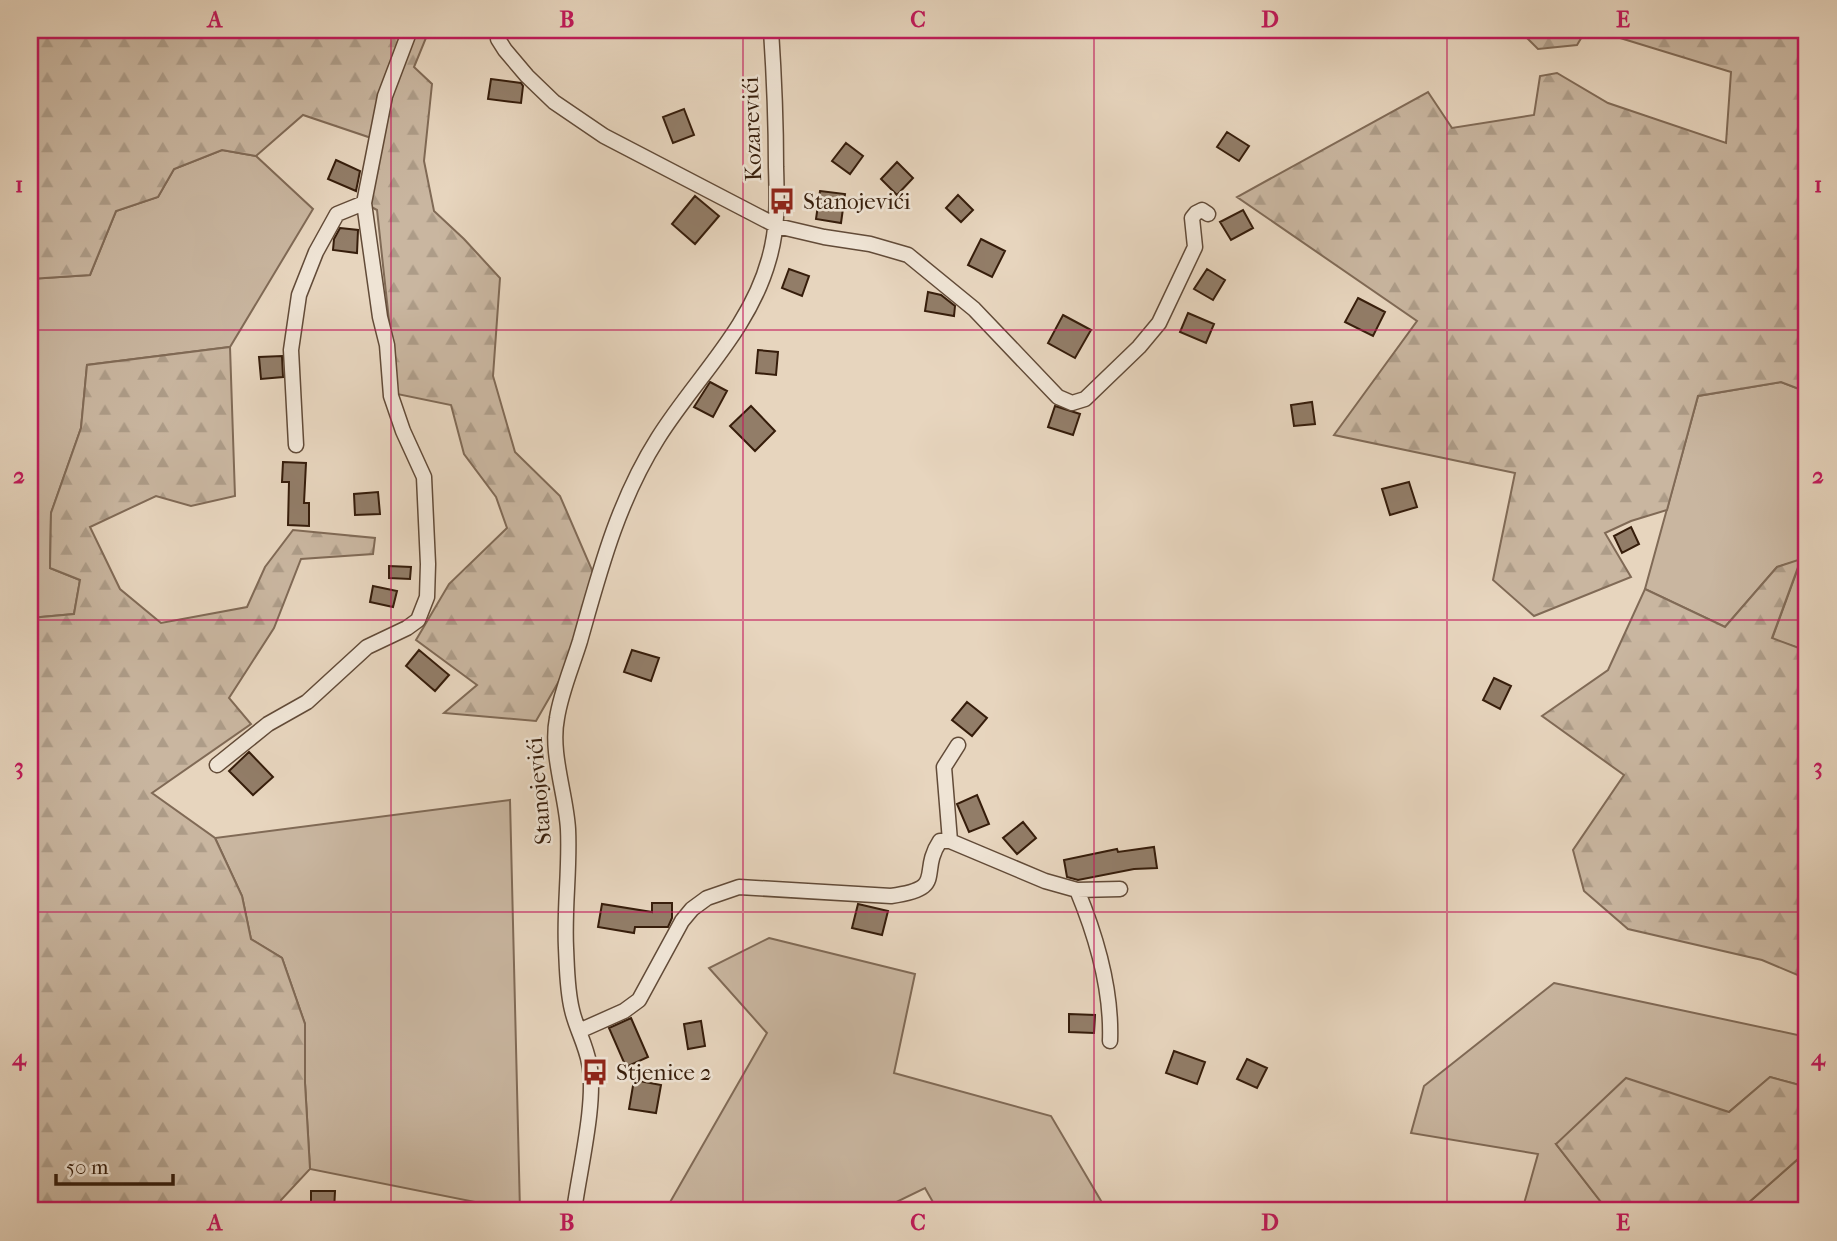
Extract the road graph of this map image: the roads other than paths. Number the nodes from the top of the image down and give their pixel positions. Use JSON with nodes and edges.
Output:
{"nodes":[{"id":1,"x":410,"y":30,"type":"edge"},
{"id":2,"x":498,"y":30,"type":"edge"},
{"id":3,"x":771,"y":30,"type":"edge"},
{"id":4,"x":364,"y":203,"type":"junction"},
{"id":5,"x":1209,"y":214,"type":"dead end"},
{"id":6,"x":777,"y":226,"type":"junction"},
{"id":7,"x":296,"y":445,"type":"dead end"},
{"id":8,"x":958,"y":745,"type":"dead end"},
{"id":9,"x":217,"y":765,"type":"dead end"},
{"id":10,"x":950,"y":841,"type":"junction"},
{"id":11,"x":1120,"y":889,"type":"dead end"},
{"id":12,"x":1076,"y":890,"type":"junction"},
{"id":13,"x":579,"y":1031,"type":"junction"},
{"id":14,"x":1110,"y":1041,"type":"dead end"},
{"id":15,"x":574,"y":1211,"type":"edge"}],
"edges":[{"from":1,"to":4,"type":"street"},
{"from":2,"to":6,"type":"street"},
{"from":3,"to":6,"type":"street","name":"Kozarevići"},
{"from":4,"to":7,"type":"street"},
{"from":4,"to":9,"type":"street"},
{"from":5,"to":6,"type":"street"},
{"from":6,"to":13,"type":"street","name":"Stanojevići"},
{"from":8,"to":10,"type":"street"},
{"from":10,"to":12,"type":"street"},
{"from":10,"to":13,"type":"street"},
{"from":11,"to":12,"type":"street"},
{"from":12,"to":14,"type":"street"},
{"from":13,"to":15,"type":"street","name":"Stanojevići"}]}
